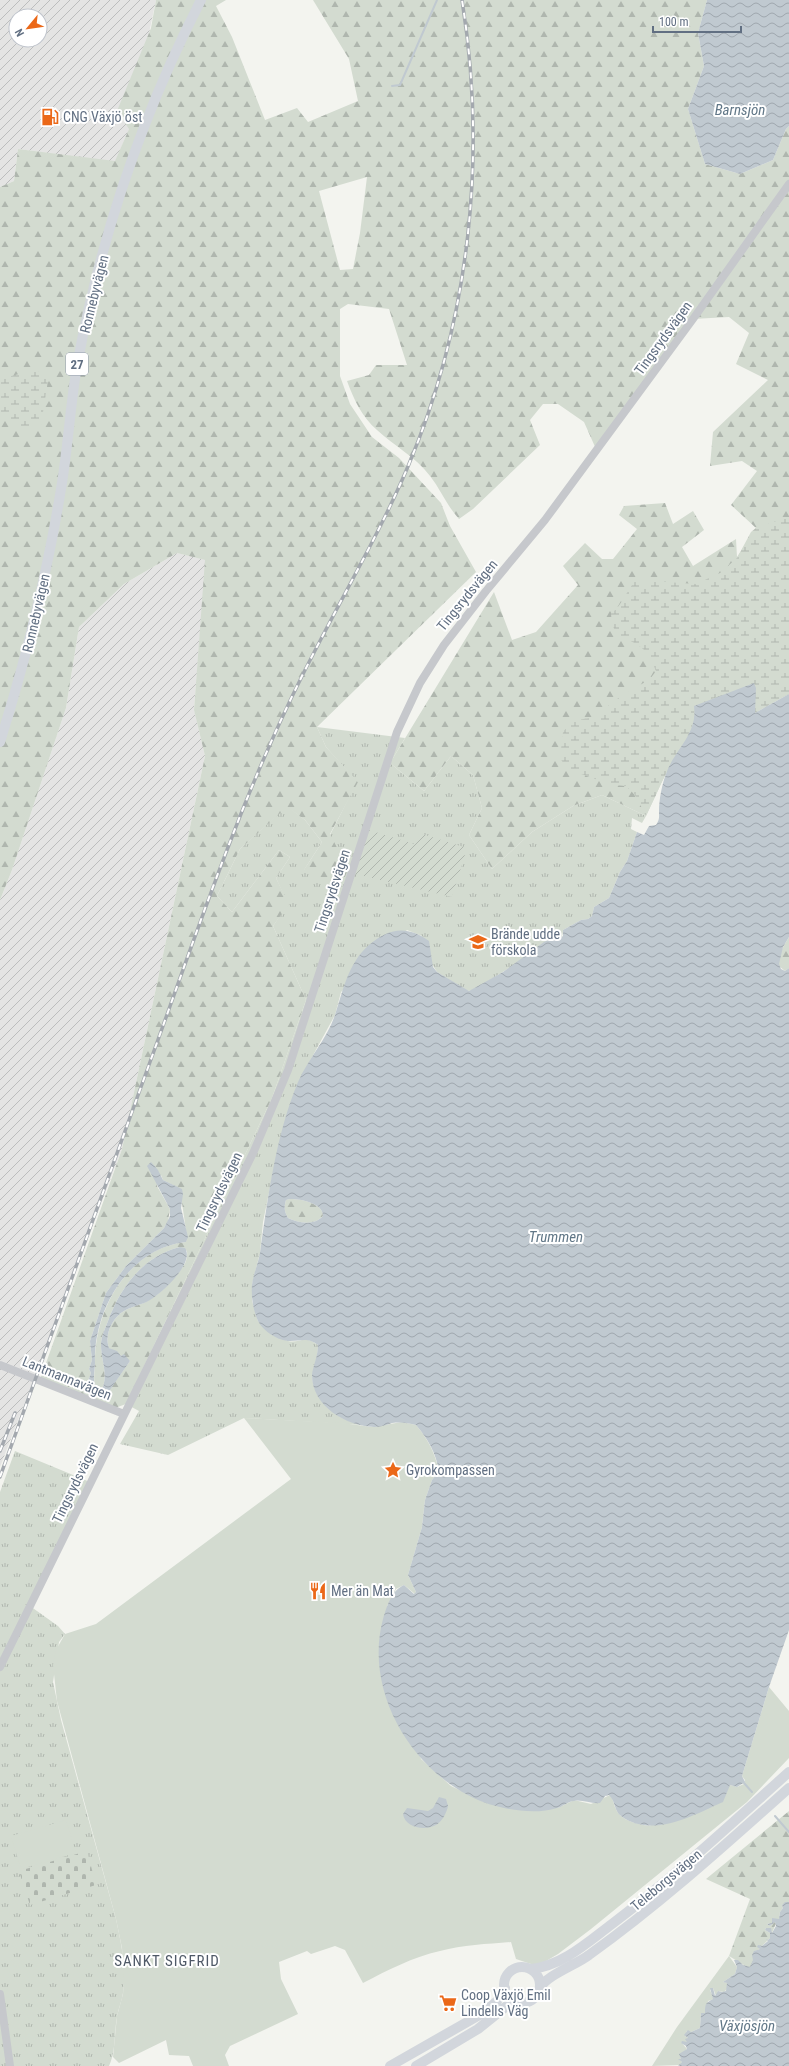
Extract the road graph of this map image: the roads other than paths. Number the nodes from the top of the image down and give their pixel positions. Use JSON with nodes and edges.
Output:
{"nodes":[{"id":1,"x":201,"y":0,"type":"edge"},
{"id":2,"x":789,"y":184,"type":"edge"},
{"id":3,"x":0,"y":742,"type":"edge"},
{"id":4,"x":0,"y":1365,"type":"edge"},
{"id":5,"x":124,"y":1414,"type":"junction"},
{"id":6,"x":0,"y":1667,"type":"edge"},
{"id":7,"x":789,"y":1772,"type":"edge"},
{"id":8,"x":789,"y":1788,"type":"edge"},
{"id":9,"x":531,"y":1969,"type":"junction"},
{"id":10,"x":505,"y":1988,"type":"junction"},
{"id":11,"x":540,"y":1988,"type":"junction"},
{"id":12,"x":0,"y":1994,"type":"edge"},
{"id":13,"x":517,"y":2002,"type":"junction"},
{"id":14,"x":10,"y":2066,"type":"edge"},
{"id":15,"x":390,"y":2066,"type":"edge"},
{"id":16,"x":416,"y":2066,"type":"edge"}],
"edges":[{"from":1,"to":3,"type":"main road","name":"Ronnebyvägen","number":"27"},
{"from":2,"to":5,"type":"street","name":"Tingsrydsvägen"},
{"from":4,"to":5,"type":"street","name":"Lantmannavägen"},
{"from":5,"to":6,"type":"street","name":"Tingsrydsvägen"},
{"from":7,"to":9,"type":"main road","name":"Teleborgsvägen"},
{"from":8,"to":11,"type":"main road","name":"Teleborgsvägen"},
{"from":9,"to":10,"type":"main road"},
{"from":9,"to":11,"type":"main road"},
{"from":10,"to":13,"type":"main road"},
{"from":10,"to":15,"type":"main road"},
{"from":11,"to":13,"type":"main road"},
{"from":12,"to":14,"type":"street"},
{"from":13,"to":16,"type":"main road"}]}
